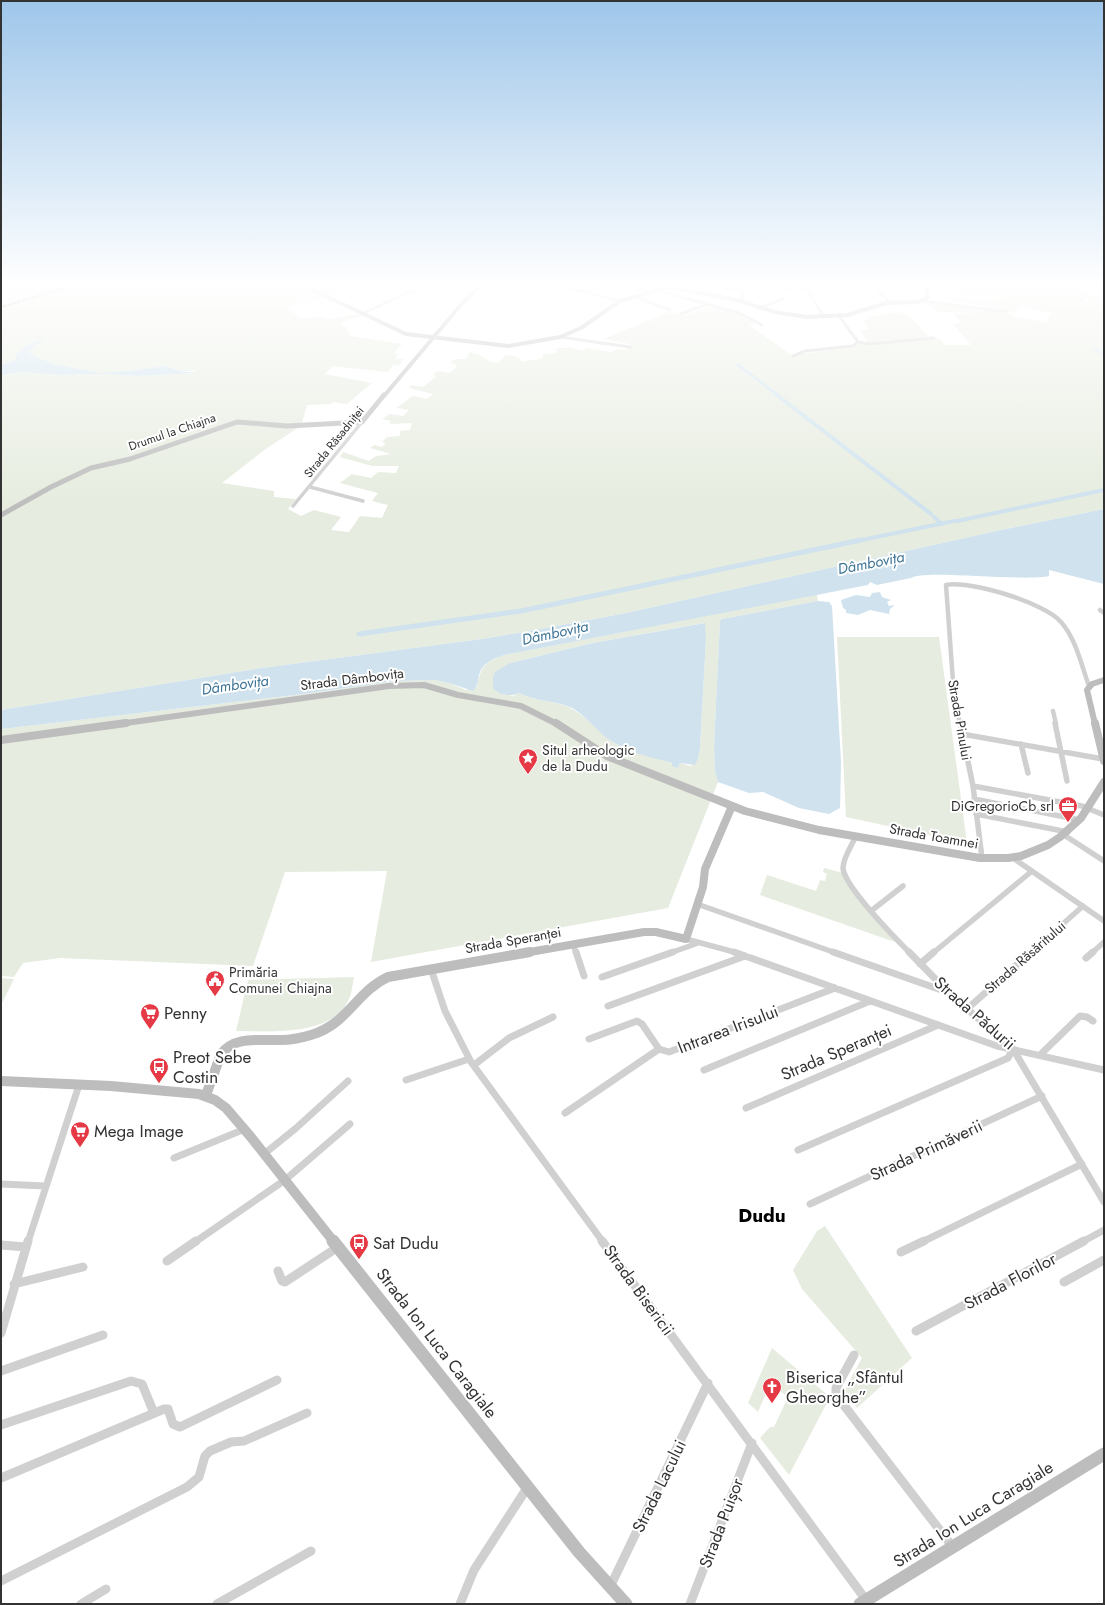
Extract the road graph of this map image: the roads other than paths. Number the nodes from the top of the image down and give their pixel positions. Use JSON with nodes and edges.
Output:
{"nodes":[{"id":1,"x":419,"y":356,"type":"edge"},
{"id":2,"x":362,"y":422,"type":"junction"},
{"id":3,"x":310,"y":487,"type":"junction"},
{"id":4,"x":363,"y":501,"type":"dead end"},
{"id":5,"x":293,"y":506,"type":"dead end"},
{"id":6,"x":1,"y":515,"type":"edge"},
{"id":7,"x":1104,"y":680,"type":"edge"},
{"id":8,"x":1089,"y":686,"type":"junction"},
{"id":9,"x":1053,"y":711,"type":"dead end"},
{"id":10,"x":962,"y":734,"type":"junction"},
{"id":11,"x":1,"y":740,"type":"edge"},
{"id":12,"x":1021,"y":744,"type":"junction"},
{"id":13,"x":1062,"y":751,"type":"junction"},
{"id":14,"x":1104,"y":760,"type":"edge"},
{"id":15,"x":1028,"y":773,"type":"dead end"},
{"id":16,"x":1067,"y":781,"type":"dead end"},
{"id":17,"x":1104,"y":782,"type":"edge"},
{"id":18,"x":973,"y":786,"type":"junction"},
{"id":19,"x":974,"y":799,"type":"junction"},
{"id":20,"x":732,"y":806,"type":"junction"},
{"id":21,"x":1088,"y":808,"type":"junction"},
{"id":22,"x":976,"y":814,"type":"junction"},
{"id":23,"x":1104,"y":815,"type":"edge"},
{"id":24,"x":1081,"y":820,"type":"junction"},
{"id":25,"x":1066,"y":834,"type":"junction"},
{"id":26,"x":856,"y":836,"type":"junction"},
{"id":27,"x":982,"y":858,"type":"junction"},
{"id":28,"x":1013,"y":858,"type":"junction"},
{"id":29,"x":1104,"y":861,"type":"edge"},
{"id":30,"x":1032,"y":871,"type":"junction"},
{"id":31,"x":903,"y":886,"type":"dead end"},
{"id":32,"x":697,"y":904,"type":"junction"},
{"id":33,"x":1083,"y":906,"type":"junction"},
{"id":34,"x":870,"y":911,"type":"junction"},
{"id":35,"x":1104,"y":921,"type":"edge"},
{"id":36,"x":686,"y":939,"type":"junction"},
{"id":37,"x":1104,"y":942,"type":"edge"},
{"id":38,"x":699,"y":943,"type":"junction"},
{"id":39,"x":573,"y":944,"type":"junction"},
{"id":40,"x":745,"y":955,"type":"junction"},
{"id":41,"x":1086,"y":958,"type":"dead end"},
{"id":42,"x":920,"y":964,"type":"junction"},
{"id":43,"x":431,"y":969,"type":"junction"},
{"id":44,"x":584,"y":976,"type":"dead end"},
{"id":45,"x":602,"y":977,"type":"dead end"},
{"id":46,"x":835,"y":988,"type":"junction"},
{"id":47,"x":949,"y":993,"type":"junction"},
{"id":48,"x":870,"y":1001,"type":"junction"},
{"id":49,"x":608,"y":1006,"type":"dead end"},
{"id":50,"x":966,"y":1009,"type":"junction"},
{"id":51,"x":553,"y":1017,"type":"dead end"},
{"id":52,"x":1093,"y":1021,"type":"dead end"},
{"id":53,"x":938,"y":1025,"type":"junction"},
{"id":54,"x":589,"y":1039,"type":"dead end"},
{"id":55,"x":659,"y":1049,"type":"junction"},
{"id":56,"x":1013,"y":1049,"type":"junction"},
{"id":57,"x":1040,"y":1055,"type":"junction"},
{"id":58,"x":472,"y":1062,"type":"junction"},
{"id":59,"x":704,"y":1070,"type":"dead end"},
{"id":60,"x":1104,"y":1070,"type":"edge"},
{"id":61,"x":406,"y":1080,"type":"dead end"},
{"id":62,"x":1,"y":1081,"type":"edge"},
{"id":63,"x":348,"y":1081,"type":"dead end"},
{"id":64,"x":79,"y":1085,"type":"junction"},
{"id":65,"x":206,"y":1095,"type":"junction"},
{"id":66,"x":1042,"y":1096,"type":"junction"},
{"id":67,"x":746,"y":1108,"type":"dead end"},
{"id":68,"x":565,"y":1113,"type":"dead end"},
{"id":69,"x":350,"y":1124,"type":"dead end"},
{"id":70,"x":245,"y":1129,"type":"junction"},
{"id":71,"x":798,"y":1150,"type":"dead end"},
{"id":72,"x":264,"y":1154,"type":"junction"},
{"id":73,"x":174,"y":1158,"type":"dead end"},
{"id":74,"x":1082,"y":1164,"type":"junction"},
{"id":75,"x":285,"y":1180,"type":"junction"},
{"id":76,"x":1,"y":1184,"type":"edge"},
{"id":77,"x":45,"y":1186,"type":"junction"},
{"id":78,"x":1104,"y":1202,"type":"edge"},
{"id":79,"x":810,"y":1204,"type":"dead end"},
{"id":80,"x":1104,"y":1230,"type":"edge"},
{"id":81,"x":1,"y":1244,"type":"edge"},
{"id":82,"x":26,"y":1247,"type":"junction"},
{"id":83,"x":338,"y":1247,"type":"junction"},
{"id":84,"x":901,"y":1252,"type":"dead end"},
{"id":85,"x":1104,"y":1260,"type":"edge"},
{"id":86,"x":168,"y":1261,"type":"dead end"},
{"id":87,"x":84,"y":1268,"type":"dead end"},
{"id":88,"x":278,"y":1271,"type":"dead end"},
{"id":89,"x":1064,"y":1282,"type":"dead end"},
{"id":90,"x":14,"y":1284,"type":"junction"},
{"id":91,"x":1,"y":1331,"type":"edge"},
{"id":92,"x":916,"y":1331,"type":"dead end"},
{"id":93,"x":103,"y":1335,"type":"dead end"},
{"id":94,"x":854,"y":1355,"type":"dead end"},
{"id":95,"x":1,"y":1371,"type":"edge"},
{"id":96,"x":277,"y":1380,"type":"dead end"},
{"id":97,"x":708,"y":1384,"type":"junction"},
{"id":98,"x":154,"y":1413,"type":"junction"},
{"id":99,"x":307,"y":1413,"type":"dead end"},
{"id":100,"x":1,"y":1425,"type":"edge"},
{"id":101,"x":752,"y":1443,"type":"junction"},
{"id":102,"x":1104,"y":1454,"type":"edge"},
{"id":103,"x":1,"y":1478,"type":"edge"},
{"id":104,"x":527,"y":1488,"type":"junction"},
{"id":105,"x":953,"y":1547,"type":"junction"},
{"id":106,"x":311,"y":1551,"type":"dead end"},
{"id":107,"x":1,"y":1582,"type":"edge"},
{"id":108,"x":610,"y":1588,"type":"junction"},
{"id":109,"x":106,"y":1590,"type":"dead end"},
{"id":110,"x":865,"y":1603,"type":"edge"},
{"id":111,"x":81,"y":1604,"type":"edge"},
{"id":112,"x":217,"y":1604,"type":"edge"},
{"id":113,"x":460,"y":1604,"type":"edge"},
{"id":114,"x":626,"y":1604,"type":"edge"},
{"id":115,"x":690,"y":1604,"type":"edge"}],
"edges":[{"from":1,"to":2,"type":"main road","name":"Strada Răsadniței"},
{"from":2,"to":3,"type":"street","name":"Strada Răsadniței"},
{"from":2,"to":6,"type":"main road","name":"Drumul la Chiajna"},
{"from":3,"to":4,"type":"street"},
{"from":3,"to":5,"type":"street","name":"Strada Răsadniței"},
{"from":7,"to":8,"type":"main road"},
{"from":8,"to":10,"type":"street","name":"Strada Pinului"},
{"from":8,"to":14,"type":"main road"},
{"from":9,"to":13,"type":"street"},
{"from":10,"to":12,"type":"street"},
{"from":10,"to":18,"type":"street","name":"Strada Pinului"},
{"from":11,"to":20,"type":"main road","name":"Strada Dâmbovița"},
{"from":12,"to":13,"type":"street"},
{"from":12,"to":15,"type":"street"},
{"from":13,"to":14,"type":"street"},
{"from":13,"to":16,"type":"street"},
{"from":17,"to":21,"type":"main road","name":"Strada Toamnei"},
{"from":18,"to":19,"type":"street","name":"Strada Pinului"},
{"from":18,"to":21,"type":"street"},
{"from":19,"to":22,"type":"street","name":"Strada Pinului"},
{"from":19,"to":24,"type":"street"},
{"from":20,"to":26,"type":"main road","name":"Strada Toamnei"},
{"from":20,"to":32,"type":"main road"},
{"from":21,"to":23,"type":"street"},
{"from":21,"to":24,"type":"main road","name":"Strada Toamnei"},
{"from":22,"to":25,"type":"street"},
{"from":22,"to":27,"type":"street","name":"Strada Pinului"},
{"from":24,"to":25,"type":"main road","name":"Strada Toamnei"},
{"from":25,"to":28,"type":"main road","name":"Strada Toamnei"},
{"from":25,"to":29,"type":"street"},
{"from":26,"to":27,"type":"main road","name":"Strada Toamnei"},
{"from":26,"to":34,"type":"street","name":"Strada Pădurii"},
{"from":27,"to":28,"type":"main road","name":"Strada Toamnei"},
{"from":28,"to":30,"type":"street"},
{"from":30,"to":33,"type":"street"},
{"from":30,"to":42,"type":"street"},
{"from":31,"to":34,"type":"street"},
{"from":32,"to":36,"type":"main road"},
{"from":32,"to":47,"type":"street"},
{"from":33,"to":35,"type":"street"},
{"from":33,"to":50,"type":"street","name":"Strada Răsăritului"},
{"from":34,"to":42,"type":"street","name":"Strada Pădurii"},
{"from":36,"to":38,"type":"street","name":"Strada Speranței"},
{"from":36,"to":39,"type":"main road","name":"Strada Speranței"},
{"from":37,"to":41,"type":"street"},
{"from":38,"to":40,"type":"street","name":"Strada Speranței"},
{"from":38,"to":45,"type":"street"},
{"from":39,"to":43,"type":"main road","name":"Strada Speranței"},
{"from":39,"to":44,"type":"street"},
{"from":40,"to":46,"type":"street","name":"Strada Speranței"},
{"from":40,"to":49,"type":"street"},
{"from":42,"to":47,"type":"street","name":"Strada Pădurii"},
{"from":43,"to":58,"type":"street","name":"Strada Bisericii"},
{"from":43,"to":65,"type":"main road","name":"Strada Speranței"},
{"from":46,"to":48,"type":"street","name":"Strada Speranței"},
{"from":46,"to":55,"type":"street","name":"Intrarea Irisului"},
{"from":47,"to":50,"type":"street","name":"Strada Pădurii"},
{"from":48,"to":53,"type":"street","name":"Strada Speranței"},
{"from":48,"to":59,"type":"street"},
{"from":50,"to":56,"type":"street","name":"Strada Pădurii"},
{"from":51,"to":58,"type":"street"},
{"from":52,"to":57,"type":"street"},
{"from":53,"to":56,"type":"street","name":"Strada Speranței"},
{"from":53,"to":67,"type":"street","name":"Strada Speranței"},
{"from":54,"to":55,"type":"street","name":"Intrarea Irisului"},
{"from":55,"to":68,"type":"street"},
{"from":56,"to":57,"type":"street","name":"Strada Pădurii"},
{"from":56,"to":66,"type":"street"},
{"from":56,"to":71,"type":"street"},
{"from":57,"to":60,"type":"street","name":"Strada Pădurii"},
{"from":58,"to":61,"type":"street"},
{"from":58,"to":97,"type":"street","name":"Strada Bisericii"},
{"from":62,"to":64,"type":"main road","name":"Strada Ion Luca Caragiale"},
{"from":63,"to":72,"type":"street"},
{"from":64,"to":65,"type":"main road","name":"Strada Ion Luca Caragiale"},
{"from":64,"to":77,"type":"street"},
{"from":65,"to":70,"type":"main road","name":"Strada Ion Luca Caragiale"},
{"from":66,"to":74,"type":"street"},
{"from":66,"to":79,"type":"street","name":"Strada Primăverii"},
{"from":69,"to":75,"type":"street"},
{"from":70,"to":72,"type":"main road","name":"Strada Ion Luca Caragiale"},
{"from":70,"to":73,"type":"street"},
{"from":72,"to":75,"type":"main road","name":"Strada Ion Luca Caragiale"},
{"from":74,"to":78,"type":"street"},
{"from":74,"to":84,"type":"street"},
{"from":75,"to":83,"type":"main road","name":"Strada Ion Luca Caragiale"},
{"from":75,"to":86,"type":"street"},
{"from":76,"to":77,"type":"street"},
{"from":77,"to":82,"type":"street"},
{"from":80,"to":92,"type":"street","name":"Strada Florilor"},
{"from":81,"to":82,"type":"street"},
{"from":82,"to":90,"type":"street"},
{"from":83,"to":88,"type":"street"},
{"from":83,"to":104,"type":"main road","name":"Strada Ion Luca Caragiale"},
{"from":85,"to":89,"type":"street"},
{"from":87,"to":90,"type":"street"},
{"from":90,"to":91,"type":"street"},
{"from":93,"to":95,"type":"street"},
{"from":94,"to":105,"type":"street"},
{"from":96,"to":98,"type":"street"},
{"from":97,"to":101,"type":"street","name":"Strada Bisericii"},
{"from":97,"to":108,"type":"street","name":"Strada Lacului"},
{"from":98,"to":100,"type":"street"},
{"from":98,"to":103,"type":"street"},
{"from":99,"to":107,"type":"street"},
{"from":101,"to":110,"type":"street","name":"Strada Bisericii"},
{"from":101,"to":115,"type":"street","name":"Strada Puișor"},
{"from":102,"to":105,"type":"main road","name":"Strada Ion Luca Caragiale"},
{"from":104,"to":108,"type":"main road","name":"Strada Ion Luca Caragiale"},
{"from":104,"to":113,"type":"street"},
{"from":105,"to":110,"type":"main road","name":"Strada Ion Luca Caragiale"},
{"from":106,"to":112,"type":"street"},
{"from":108,"to":114,"type":"main road","name":"Strada Ion Luca Caragiale"},
{"from":109,"to":111,"type":"street"}]}
